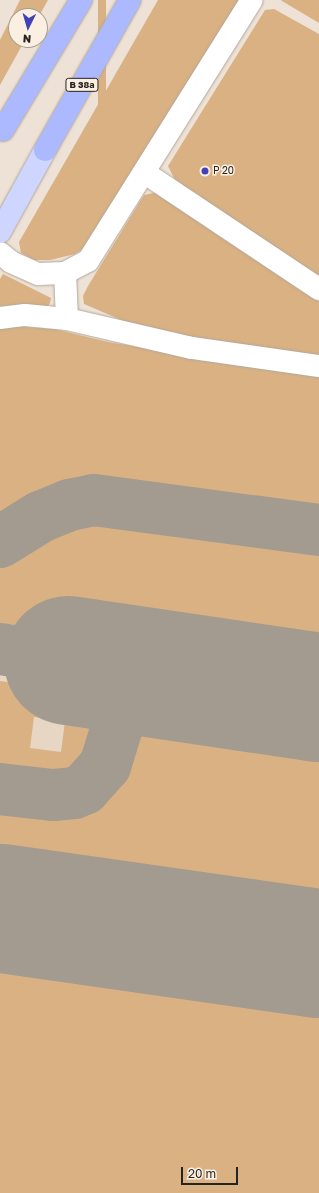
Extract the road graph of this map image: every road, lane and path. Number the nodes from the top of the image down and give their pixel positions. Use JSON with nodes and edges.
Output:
{"nodes":[{"id":1,"x":81,"y":0,"type":"edge"},
{"id":2,"x":130,"y":0,"type":"edge"},
{"id":3,"x":252,"y":0,"type":"edge"},
{"id":4,"x":2,"y":133,"type":"edge"},
{"id":5,"x":45,"y":150,"type":"joint"},
{"id":6,"x":145,"y":173,"type":"junction"},
{"id":7,"x":0,"y":232,"type":"edge"},
{"id":8,"x":0,"y":253,"type":"edge"},
{"id":9,"x":65,"y":273,"type":"junction"},
{"id":10,"x":319,"y":289,"type":"edge"},
{"id":11,"x":0,"y":318,"type":"edge"},
{"id":12,"x":67,"y":319,"type":"junction"},
{"id":13,"x":319,"y":366,"type":"edge"}],
"edges":[{"from":1,"to":4,"type":"highway"},
{"from":2,"to":5,"type":"highway","number":"B 38a"},
{"from":3,"to":6,"type":"lane"},
{"from":5,"to":7,"type":"main road","number":"B 38a"},
{"from":6,"to":9,"type":"lane"},
{"from":6,"to":10,"type":"lane"},
{"from":8,"to":9,"type":"lane"},
{"from":9,"to":12,"type":"lane"},
{"from":11,"to":12,"type":"lane"},
{"from":12,"to":13,"type":"lane"}]}
